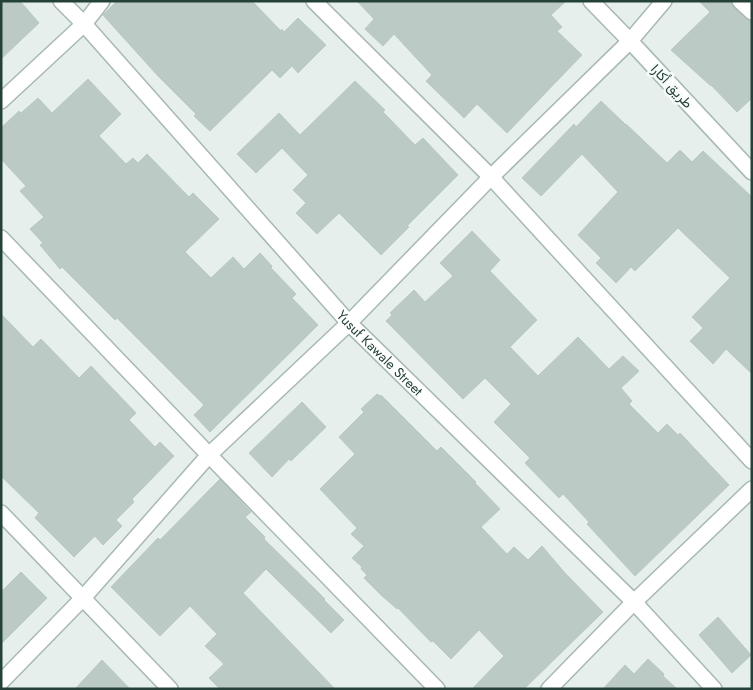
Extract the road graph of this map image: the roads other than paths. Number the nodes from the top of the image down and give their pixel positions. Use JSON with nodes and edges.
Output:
{"nodes":[{"id":1,"x":61,"y":1,"type":"edge"},
{"id":2,"x":102,"y":1,"type":"edge"},
{"id":3,"x":314,"y":1,"type":"edge"},
{"id":4,"x":591,"y":1,"type":"edge"},
{"id":5,"x":664,"y":1,"type":"edge"},
{"id":6,"x":740,"y":1,"type":"edge"},
{"id":7,"x":752,"y":12,"type":"edge"},
{"id":8,"x":84,"y":24,"type":"junction"},
{"id":9,"x":630,"y":41,"type":"junction"},
{"id":10,"x":1,"y":101,"type":"edge"},
{"id":11,"x":752,"y":172,"type":"edge"},
{"id":12,"x":491,"y":177,"type":"junction"},
{"id":13,"x":1,"y":238,"type":"edge"},
{"id":14,"x":349,"y":323,"type":"junction"},
{"id":15,"x":209,"y":455,"type":"junction"},
{"id":16,"x":752,"y":461,"type":"edge"},
{"id":17,"x":752,"y":489,"type":"edge"},
{"id":18,"x":1,"y":512,"type":"edge"},
{"id":19,"x":83,"y":598,"type":"junction"},
{"id":20,"x":634,"y":602,"type":"junction"},
{"id":21,"x":1,"y":682,"type":"edge"},
{"id":22,"x":170,"y":689,"type":"edge"},
{"id":23,"x":437,"y":689,"type":"edge"},
{"id":24,"x":549,"y":689,"type":"edge"},
{"id":25,"x":714,"y":689,"type":"edge"}],
"edges":[{"from":1,"to":8,"type":"street","name":"Yusuf Kawale Street"},
{"from":2,"to":8,"type":"street"},
{"from":3,"to":12,"type":"street"},
{"from":4,"to":9,"type":"street","name":"طريق أكارا"},
{"from":5,"to":9,"type":"street"},
{"from":6,"to":7,"type":"street"},
{"from":8,"to":10,"type":"street"},
{"from":8,"to":14,"type":"street","name":"Yusuf Kawale Street"},
{"from":9,"to":11,"type":"street","name":"طريق أكارا"},
{"from":9,"to":12,"type":"street"},
{"from":12,"to":14,"type":"street"},
{"from":12,"to":16,"type":"street"},
{"from":13,"to":15,"type":"street"},
{"from":14,"to":15,"type":"street"},
{"from":14,"to":20,"type":"street","name":"Yusuf Kawale Street"},
{"from":15,"to":19,"type":"street"},
{"from":15,"to":23,"type":"street"},
{"from":17,"to":20,"type":"street"},
{"from":18,"to":19,"type":"street"},
{"from":19,"to":21,"type":"street"},
{"from":19,"to":22,"type":"street"},
{"from":20,"to":24,"type":"street"},
{"from":20,"to":25,"type":"street","name":"Yusuf Kawale Street"}]}
